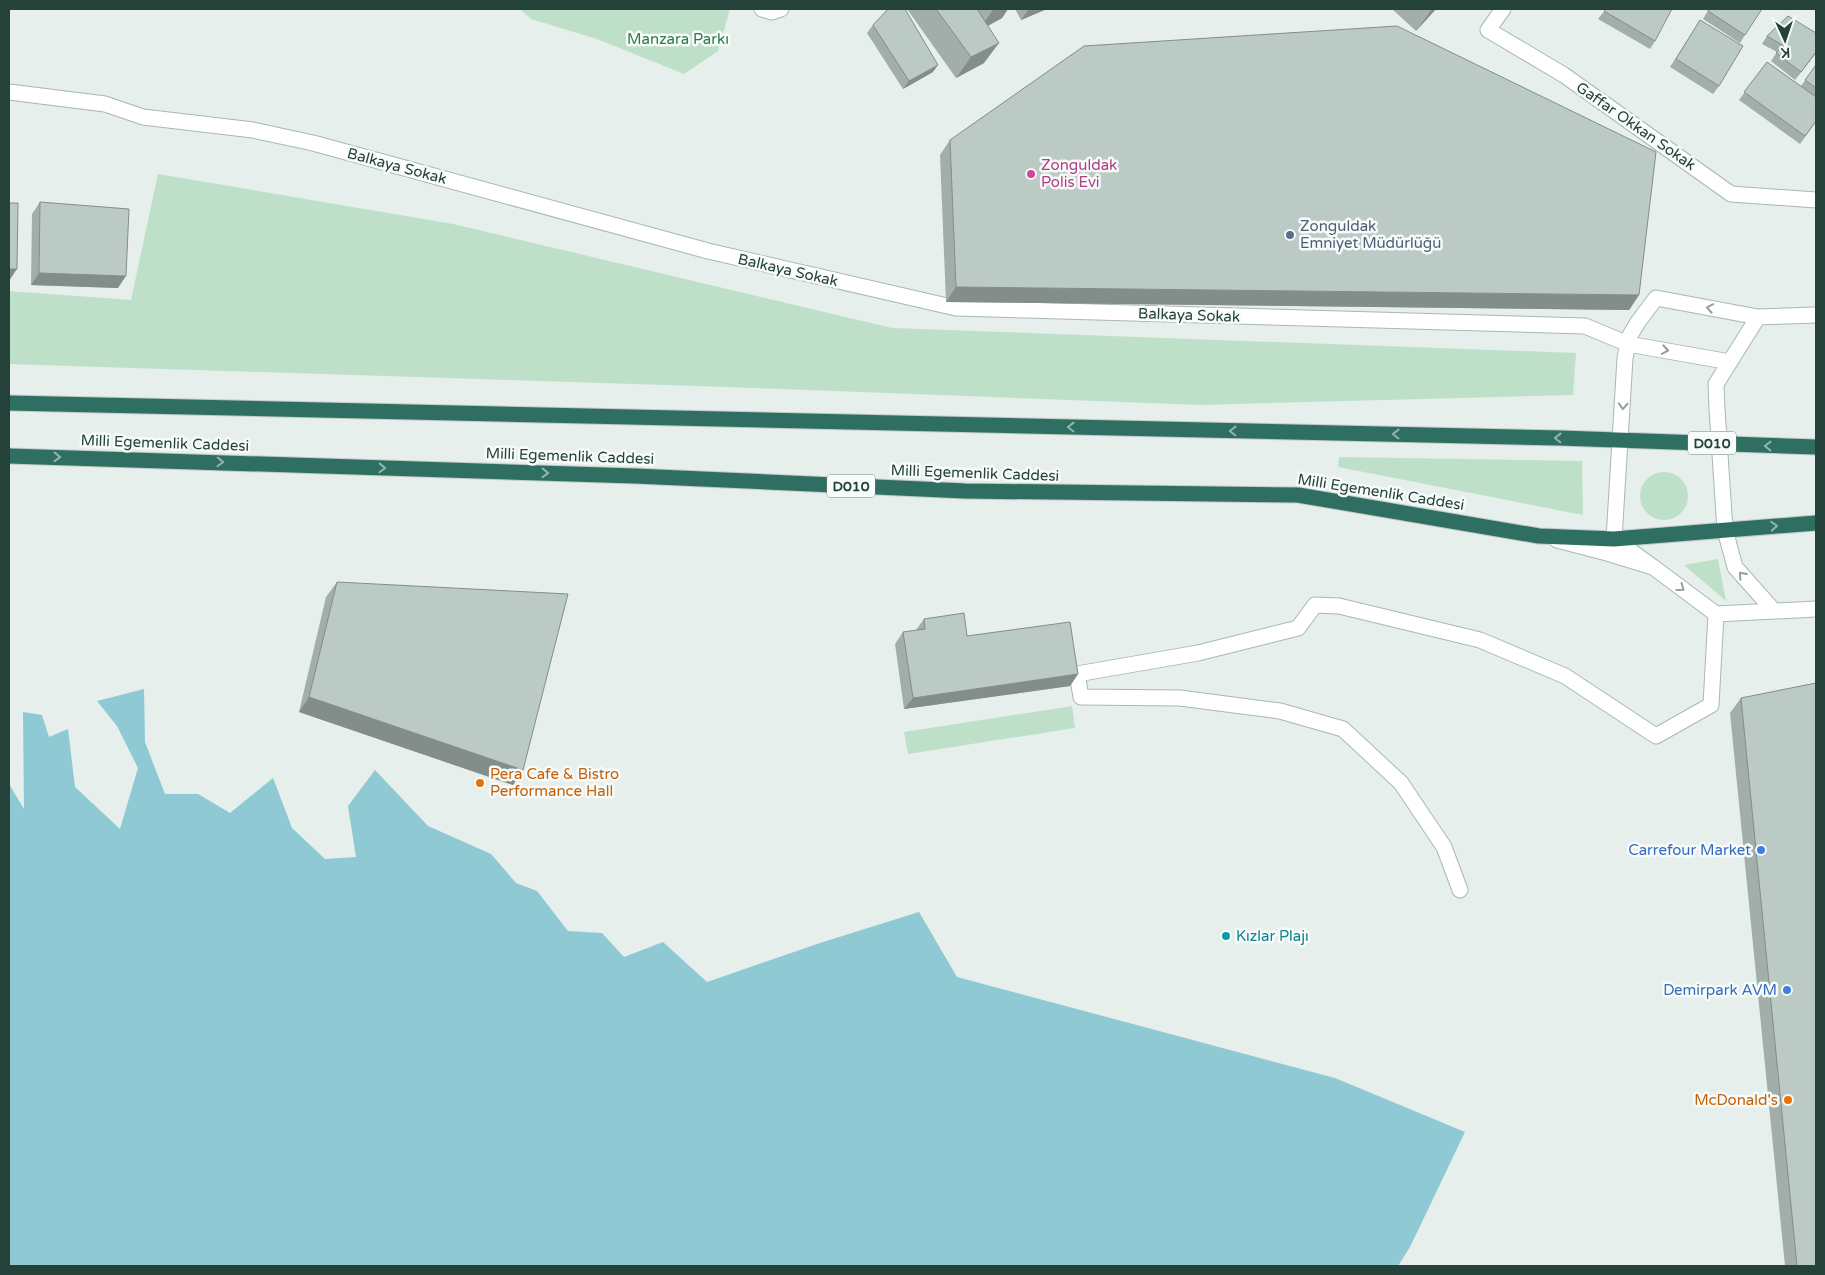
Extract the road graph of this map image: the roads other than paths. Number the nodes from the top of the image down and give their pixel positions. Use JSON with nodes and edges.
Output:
{"nodes":[{"id":1,"x":762,"y":9,"type":"edge"},
{"id":2,"x":781,"y":9,"type":"edge"},
{"id":3,"x":1503,"y":9,"type":"edge"},
{"id":4,"x":9,"y":92,"type":"edge"},
{"id":5,"x":1816,"y":200,"type":"edge"},
{"id":6,"x":1816,"y":315,"type":"edge"},
{"id":7,"x":1758,"y":317,"type":"junction"},
{"id":8,"x":1628,"y":344,"type":"junction"},
{"id":9,"x":1730,"y":362,"type":"junction"},
{"id":10,"x":9,"y":403,"type":"edge"},
{"id":11,"x":1620,"y":440,"type":"junction"},
{"id":12,"x":1719,"y":444,"type":"junction"},
{"id":13,"x":1816,"y":447,"type":"edge"},
{"id":14,"x":9,"y":456,"type":"edge"},
{"id":15,"x":1816,"y":523,"type":"edge"},
{"id":16,"x":1724,"y":530,"type":"junction"},
{"id":17,"x":1539,"y":536,"type":"junction"},
{"id":18,"x":1614,"y":539,"type":"junction"},
{"id":19,"x":1653,"y":567,"type":"junction"},
{"id":20,"x":1816,"y":609,"type":"edge"},
{"id":21,"x":1774,"y":611,"type":"junction"},
{"id":22,"x":1716,"y":614,"type":"junction"},
{"id":23,"x":1460,"y":890,"type":"dead end"}],
"edges":[{"from":1,"to":2,"type":"street"},
{"from":3,"to":5,"type":"street","name":"Gaffar Okkan Sokak"},
{"from":4,"to":8,"type":"street","name":"Balkaya Sokak"},
{"from":6,"to":7,"type":"street"},
{"from":7,"to":8,"type":"street","one_way":true},
{"from":7,"to":9,"type":"street"},
{"from":8,"to":9,"type":"street","one_way":true},
{"from":8,"to":11,"type":"street","one_way":true},
{"from":9,"to":12,"type":"street"},
{"from":11,"to":10,"type":"highway","number":"D010","one_way":true},
{"from":11,"to":12,"type":"highway","number":"D010"},
{"from":11,"to":18,"type":"street"},
{"from":13,"to":12,"type":"highway","number":"D010","one_way":true},
{"from":12,"to":16,"type":"street"},
{"from":14,"to":17,"type":"highway","name":"Milli Egemenlik Caddesi","number":"D010","one_way":true},
{"from":16,"to":15,"type":"highway","name":"Milli Egemenlik Caddesi","number":"D010","one_way":true},
{"from":16,"to":18,"type":"highway","name":"Milli Egemenlik Caddesi","number":"D010"},
{"from":21,"to":16,"type":"street","one_way":true},
{"from":17,"to":18,"type":"highway","name":"Milli Egemenlik Caddesi","number":"D010"},
{"from":17,"to":19,"type":"street"},
{"from":18,"to":19,"type":"street"},
{"from":19,"to":22,"type":"street","one_way":true},
{"from":20,"to":21,"type":"street"},
{"from":21,"to":22,"type":"street"},
{"from":22,"to":23,"type":"street"}]}
